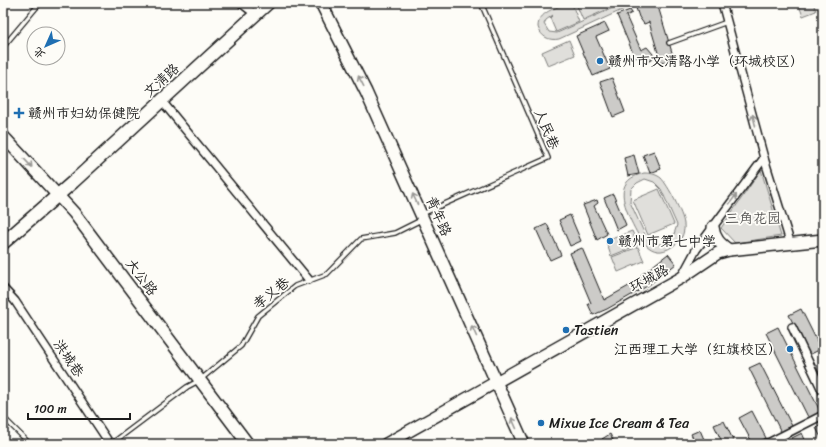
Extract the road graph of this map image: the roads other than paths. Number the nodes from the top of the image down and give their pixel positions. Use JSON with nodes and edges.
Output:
{"nodes":[{"id":1,"x":40,"y":3,"type":"edge"},
{"id":2,"x":268,"y":3,"type":"edge"},
{"id":3,"x":321,"y":3,"type":"edge"},
{"id":4,"x":481,"y":3,"type":"edge"},
{"id":5,"x":722,"y":3,"type":"edge"},
{"id":6,"x":249,"y":5,"type":"edge"},
{"id":7,"x":728,"y":22,"type":"junction"},
{"id":8,"x":669,"y":43,"type":"dead end"},
{"id":9,"x":3,"y":47,"type":"edge"},
{"id":10,"x":161,"y":100,"type":"junction"},
{"id":11,"x":3,"y":136,"type":"edge"},
{"id":12,"x":764,"y":158,"type":"junction"},
{"id":13,"x":56,"y":192,"type":"junction"},
{"id":14,"x":423,"y":216,"type":"junction"},
{"id":15,"x":713,"y":227,"type":"junction"},
{"id":16,"x":3,"y":235,"type":"edge"},
{"id":17,"x":823,"y":240,"type":"edge"},
{"id":18,"x":3,"y":243,"type":"edge"},
{"id":19,"x":791,"y":245,"type":"junction"},
{"id":20,"x":823,"y":245,"type":"edge"},
{"id":21,"x":729,"y":250,"type":"junction"},
{"id":22,"x":680,"y":278,"type":"junction"},
{"id":23,"x":309,"y":280,"type":"junction"},
{"id":24,"x":3,"y":288,"type":"edge"},
{"id":25,"x":792,"y":327,"type":"dead end"},
{"id":26,"x":200,"y":380,"type":"junction"},
{"id":27,"x":496,"y":382,"type":"junction"},
{"id":28,"x":823,"y":392,"type":"edge"},
{"id":29,"x":823,"y":415,"type":"edge"},
{"id":30,"x":3,"y":417,"type":"edge"},
{"id":31,"x":30,"y":444,"type":"edge"},
{"id":32,"x":110,"y":444,"type":"edge"},
{"id":33,"x":248,"y":444,"type":"edge"},
{"id":34,"x":386,"y":444,"type":"edge"},
{"id":35,"x":524,"y":444,"type":"edge"},
{"id":36,"x":766,"y":444,"type":"edge"}],
"edges":[{"from":1,"to":9,"type":"lane"},
{"from":2,"to":10,"type":"main road","name":"文清路"},
{"from":14,"to":3,"type":"street","name":"青年路","one_way":true},
{"from":4,"to":14,"type":"lane","name":"人民巷"},
{"from":5,"to":7,"type":"street"},
{"from":6,"to":13,"type":"main road","name":"文清路"},
{"from":7,"to":8,"type":"lane"},
{"from":12,"to":7,"type":"street","one_way":true},
{"from":10,"to":13,"type":"main road","name":"文清路"},
{"from":10,"to":23,"type":"street"},
{"from":11,"to":13,"type":"street","name":"大公路","one_way":true},
{"from":15,"to":12,"type":"street","name":"环城路","one_way":true},
{"from":12,"to":19,"type":"street"},
{"from":13,"to":16,"type":"main road","name":"文清路"},
{"from":13,"to":18,"type":"main road","name":"文清路"},
{"from":13,"to":26,"type":"street","name":"大公路"},
{"from":14,"to":23,"type":"lane","name":"孝义巷"},
{"from":27,"to":14,"type":"street","name":"青年路","one_way":true},
{"from":15,"to":21,"type":"street"},
{"from":15,"to":22,"type":"street","name":"环城路"},
{"from":17,"to":19,"type":"street"},
{"from":19,"to":20,"type":"street"},
{"from":19,"to":21,"type":"street"},
{"from":21,"to":22,"type":"street"},
{"from":22,"to":27,"type":"street","name":"环城路"},
{"from":23,"to":26,"type":"lane","name":"孝义巷"},
{"from":24,"to":32,"type":"street","name":"洪城巷"},
{"from":25,"to":28,"type":"street"},
{"from":26,"to":32,"type":"lane","name":"孝义巷"},
{"from":26,"to":33,"type":"street","name":"大公路"},
{"from":27,"to":34,"type":"street","name":"环城路"},
{"from":35,"to":27,"type":"street","name":"青年路","one_way":true},
{"from":29,"to":36,"type":"street"},
{"from":30,"to":31,"type":"lane"}]}
